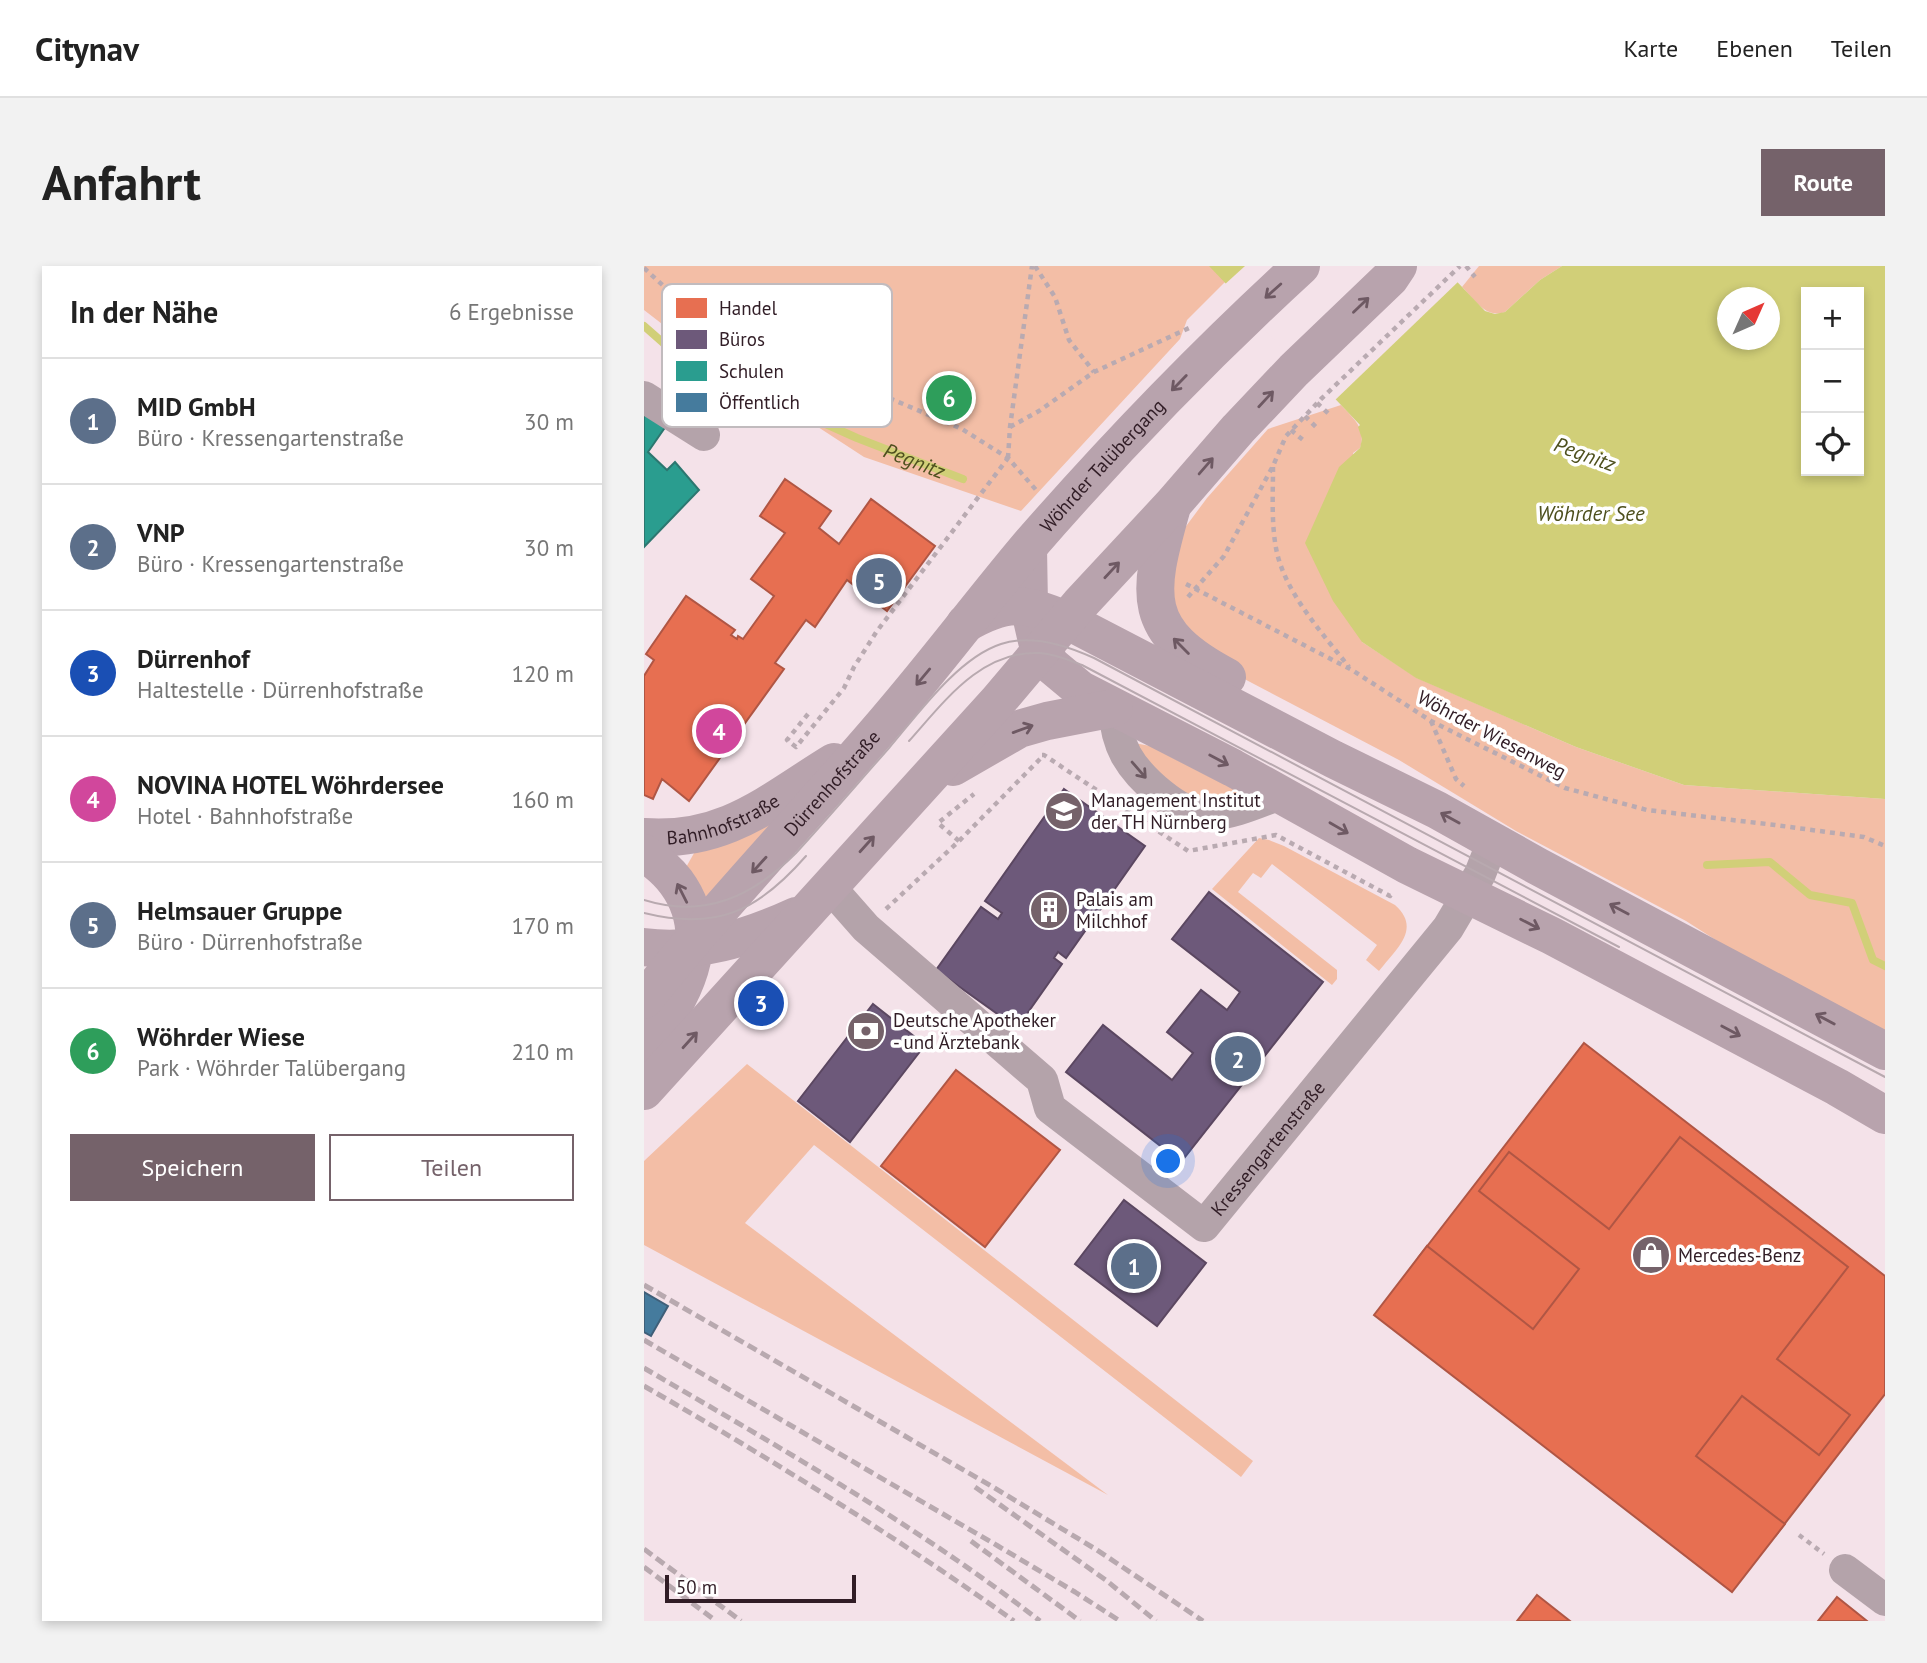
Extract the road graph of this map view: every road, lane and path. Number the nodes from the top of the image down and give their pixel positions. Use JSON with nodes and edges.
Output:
{"nodes":[{"id":1,"x":1034,"y":266,"type":"edge"},
{"id":2,"x":1301,"y":266,"type":"edge"},
{"id":3,"x":1466,"y":266,"type":"edge"},
{"id":4,"x":1458,"y":267,"type":"edge"},
{"id":5,"x":644,"y":268,"type":"edge"},
{"id":6,"x":1400,"y":270,"type":"edge"},
{"id":7,"x":1475,"y":277,"type":"dead end"},
{"id":8,"x":662,"y":285,"type":"edge"},
{"id":9,"x":1198,"y":324,"type":"dead end"},
{"id":10,"x":1094,"y":372,"type":"junction"},
{"id":11,"x":892,"y":399,"type":"edge"},
{"id":12,"x":1319,"y":401,"type":"junction"},
{"id":13,"x":1305,"y":416,"type":"junction"},
{"id":14,"x":1331,"y":416,"type":"dead end"},
{"id":15,"x":695,"y":427,"type":"edge"},
{"id":16,"x":1010,"y":428,"type":"junction"},
{"id":17,"x":1317,"y":428,"type":"dead end"},
{"id":18,"x":1292,"y":430,"type":"junction"},
{"id":19,"x":704,"y":435,"type":"dead end"},
{"id":20,"x":1303,"y":440,"type":"dead end"},
{"id":21,"x":1008,"y":458,"type":"junction"},
{"id":22,"x":1273,"y":466,"type":"junction"},
{"id":23,"x":1037,"y":492,"type":"dead end"},
{"id":24,"x":1173,"y":504,"type":"junction"},
{"id":25,"x":1028,"y":548,"type":"junction"},
{"id":26,"x":1029,"y":606,"type":"junction"},
{"id":27,"x":1066,"y":620,"type":"junction"},
{"id":28,"x":965,"y":624,"type":"junction"},
{"id":29,"x":1042,"y":650,"type":"junction"},
{"id":30,"x":1352,"y":670,"type":"junction"},
{"id":31,"x":1114,"y":708,"type":"junction"},
{"id":32,"x":808,"y":714,"type":"dead end"},
{"id":33,"x":1431,"y":721,"type":"junction"},
{"id":34,"x":869,"y":740,"type":"junction"},
{"id":35,"x":1052,"y":746,"type":"dead end"},
{"id":36,"x":1044,"y":755,"type":"junction"},
{"id":37,"x":1333,"y":759,"type":"junction"},
{"id":38,"x":920,"y":785,"type":"junction"},
{"id":39,"x":1466,"y":788,"type":"dead end"},
{"id":40,"x":1280,"y":794,"type":"junction"},
{"id":41,"x":938,"y":823,"type":"dead end"},
{"id":42,"x":644,"y":837,"type":"edge"},
{"id":43,"x":959,"y":841,"type":"junction"},
{"id":44,"x":1493,"y":841,"type":"junction"},
{"id":45,"x":1885,"y":846,"type":"edge"},
{"id":46,"x":644,"y":853,"type":"edge"},
{"id":47,"x":1407,"y":865,"type":"junction"},
{"id":48,"x":1468,"y":895,"type":"junction"},
{"id":49,"x":816,"y":899,"type":"junction"},
{"id":50,"x":866,"y":928,"type":"junction"},
{"id":51,"x":691,"y":945,"type":"junction"},
{"id":52,"x":644,"y":947,"type":"edge"},
{"id":53,"x":644,"y":1000,"type":"edge"},
{"id":54,"x":644,"y":1049,"type":"edge"},
{"id":55,"x":1885,"y":1051,"type":"edge"},
{"id":56,"x":644,"y":1091,"type":"edge"},
{"id":57,"x":1885,"y":1115,"type":"edge"},
{"id":58,"x":1845,"y":1570,"type":"dead end"},
{"id":59,"x":1885,"y":1600,"type":"edge"}],
"edges":[{"from":1,"to":10,"type":"path"},
{"from":1,"to":16,"type":"path"},
{"from":2,"to":25,"type":"main road","name":"Wöhrder Talübergang","one_way":true},
{"from":3,"to":7,"type":"path"},
{"from":4,"to":12,"type":"path"},
{"from":5,"to":8,"type":"path"},
{"from":24,"to":6,"type":"main road","one_way":true},
{"from":9,"to":10,"type":"path"},
{"from":10,"to":16,"type":"path"},
{"from":11,"to":21,"type":"path"},
{"from":12,"to":13,"type":"path"},
{"from":12,"to":14,"type":"path"},
{"from":13,"to":17,"type":"path"},
{"from":13,"to":18,"type":"path"},
{"from":15,"to":19,"type":"street"},
{"from":16,"to":21,"type":"path"},
{"from":18,"to":20,"type":"path"},
{"from":18,"to":22,"type":"path"},
{"from":21,"to":23,"type":"path"},
{"from":21,"to":32,"type":"path"},
{"from":22,"to":30,"type":"path"},
{"from":22,"to":30,"type":"path","name":"Wöhrder Wiesenweg"},
{"from":27,"to":24,"type":"main road","one_way":true},
{"from":37,"to":24,"type":"main road","one_way":true},
{"from":25,"to":26,"type":"main road"},
{"from":25,"to":28,"type":"main road","name":"Wöhrder Talübergang"},
{"from":26,"to":27,"type":"main road"},
{"from":26,"to":28,"type":"main road"},
{"from":26,"to":29,"type":"main road"},
{"from":27,"to":29,"type":"main road"},
{"from":27,"to":37,"type":"main road"},
{"from":28,"to":34,"type":"main road","name":"Dürrenhofstraße","one_way":true},
{"from":29,"to":31,"type":"main road"},
{"from":29,"to":38,"type":"main road"},
{"from":30,"to":33,"type":"path","name":"Wöhrder Wiesenweg"},
{"from":38,"to":31,"type":"main road","one_way":true},
{"from":31,"to":40,"type":"main road","one_way":true},
{"from":31,"to":40,"type":"street","one_way":true},
{"from":33,"to":39,"type":"path"},
{"from":33,"to":45,"type":"path","name":"Wöhrder Wiesenweg"},
{"from":34,"to":42,"type":"main road","name":"Bahnhofstraße"},
{"from":34,"to":51,"type":"main road","name":"Dürrenhofstraße","one_way":true},
{"from":35,"to":36,"type":"path"},
{"from":36,"to":43,"type":"path"},
{"from":36,"to":47,"type":"path"},
{"from":44,"to":37,"type":"main road","one_way":true},
{"from":49,"to":38,"type":"main road","one_way":true},
{"from":40,"to":47,"type":"main road","one_way":true},
{"from":41,"to":43,"type":"path"},
{"from":43,"to":50,"type":"path"},
{"from":44,"to":48,"type":"street","name":"Kressengartenstraße"},
{"from":55,"to":44,"type":"main road","one_way":true},
{"from":51,"to":46,"type":"main road","name":"Dürrenhofstraße","one_way":true},
{"from":47,"to":48,"type":"main road"},
{"from":48,"to":50,"type":"street","name":"Kressengartenstraße"},
{"from":48,"to":57,"type":"main road","one_way":true},
{"from":49,"to":50,"type":"street"},
{"from":49,"to":51,"type":"main road"},
{"from":56,"to":49,"type":"main road","one_way":true},
{"from":51,"to":52,"type":"main road"},
{"from":51,"to":53,"type":"main road","name":"Dürrenhofstraße"},
{"from":51,"to":54,"type":"main road","name":"Dürrenhofstraße"},
{"from":58,"to":59,"type":"street"}]}
